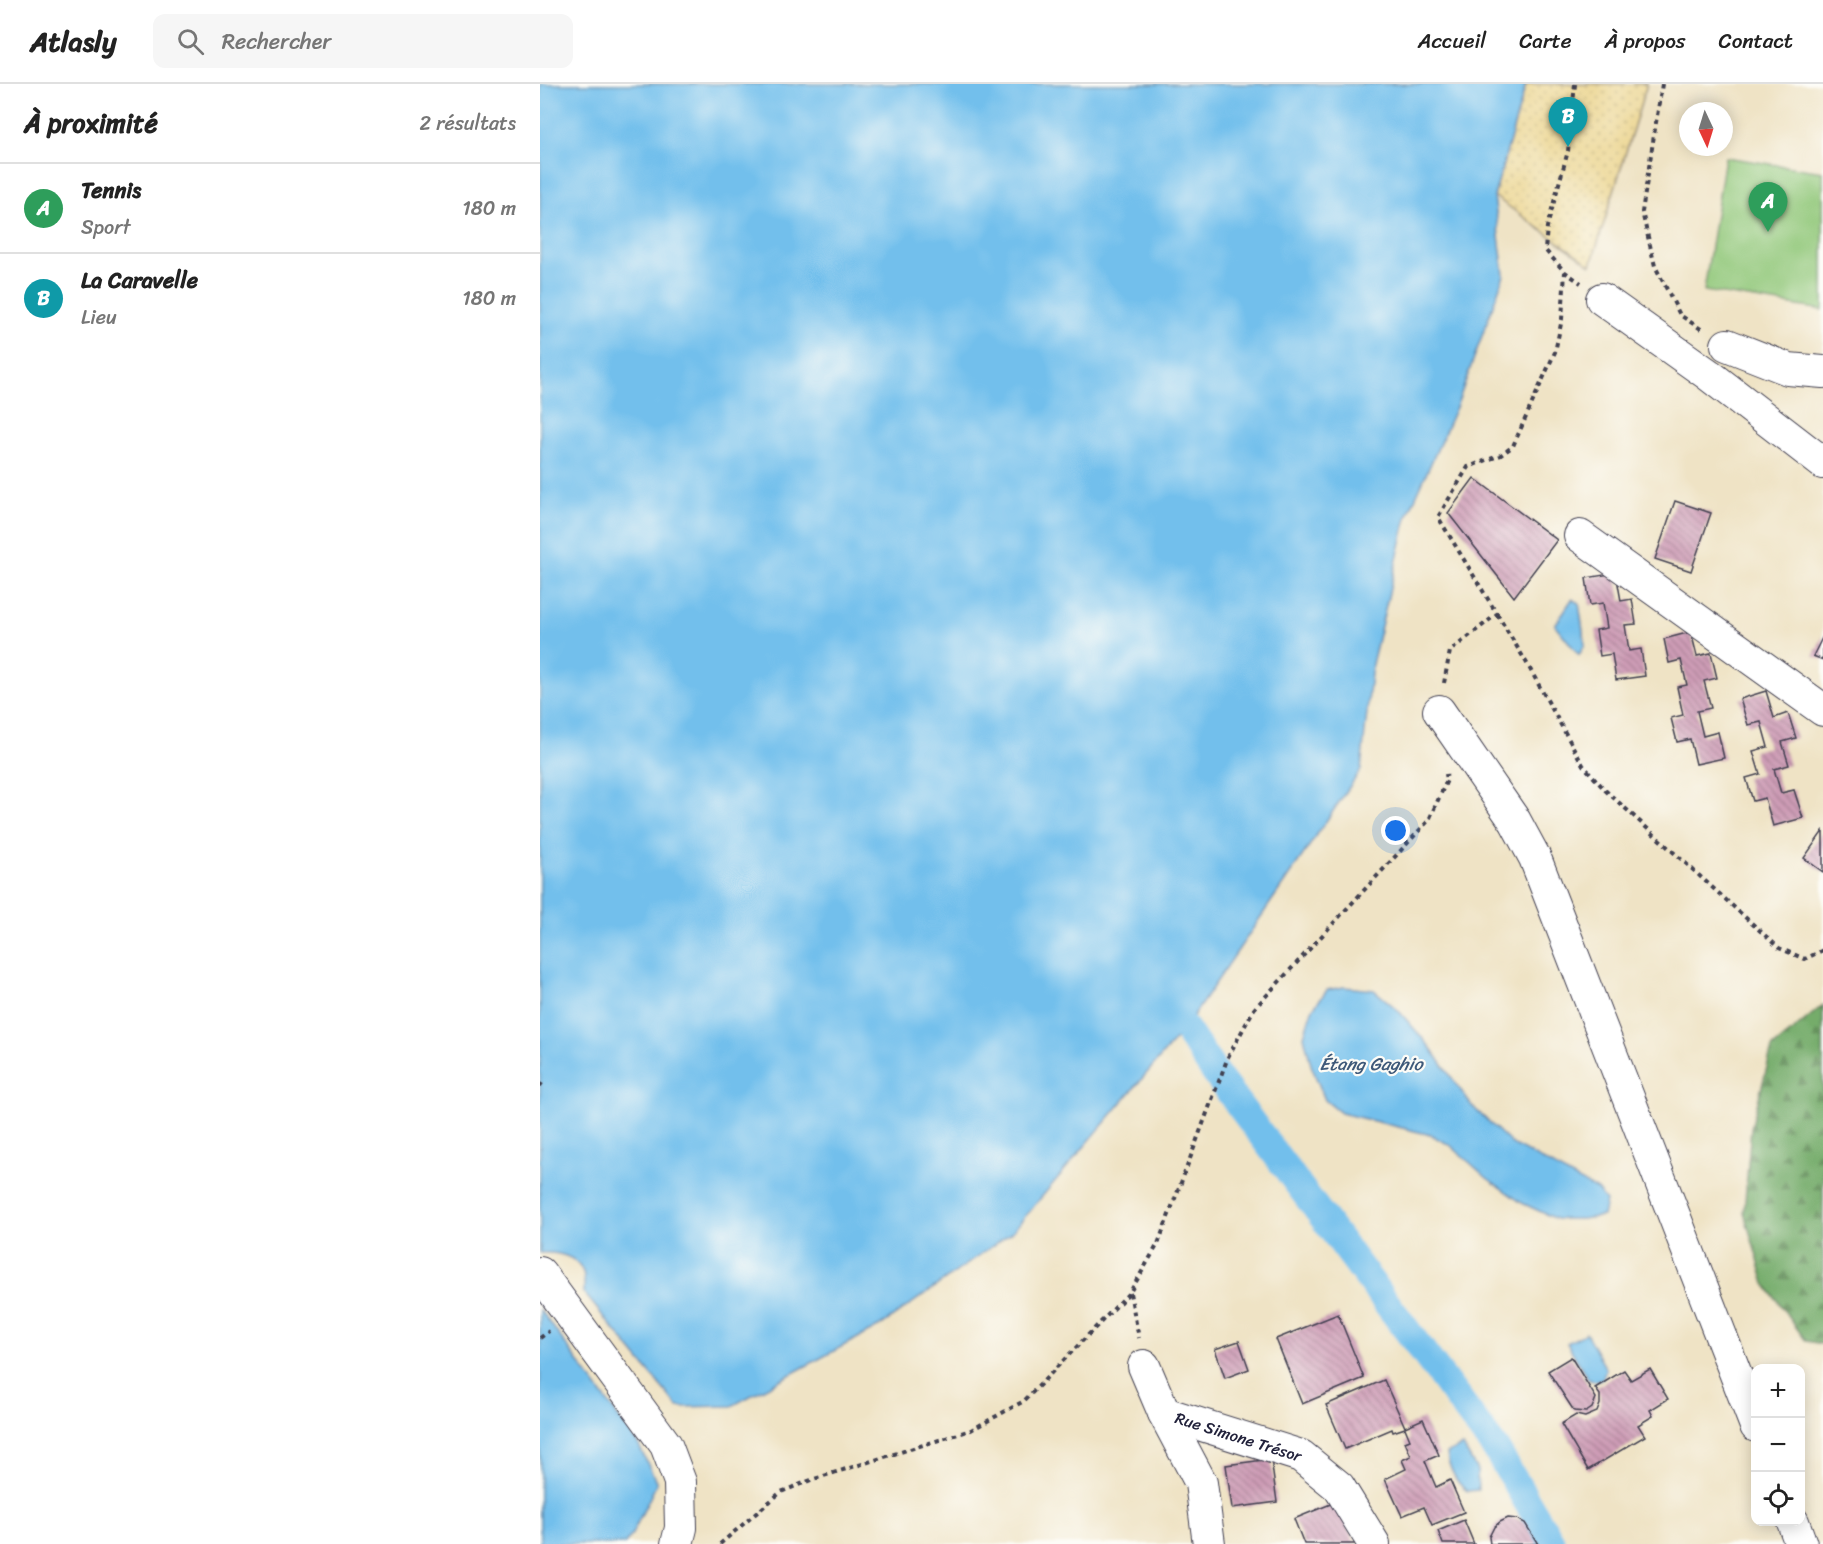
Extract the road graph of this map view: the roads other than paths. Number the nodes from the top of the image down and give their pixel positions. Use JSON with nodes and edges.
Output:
{"nodes":[{"id":1,"x":1602,"y":299,"type":"dead end"},
{"id":2,"x":1727,"y":345,"type":"road end"},
{"id":3,"x":1823,"y":372,"type":"edge"},
{"id":4,"x":1823,"y":463,"type":"edge"},
{"id":5,"x":1580,"y":536,"type":"dead end"},
{"id":6,"x":1823,"y":710,"type":"edge"},
{"id":7,"x":1439,"y":711,"type":"road end"},
{"id":8,"x":540,"y":1273,"type":"edge"},
{"id":9,"x":1144,"y":1366,"type":"road end"},
{"id":10,"x":1164,"y":1413,"type":"junction"},
{"id":11,"x":1752,"y":1418,"type":"edge"},
{"id":12,"x":1795,"y":1526,"type":"edge"},
{"id":13,"x":677,"y":1544,"type":"edge"},
{"id":14,"x":1209,"y":1544,"type":"edge"},
{"id":15,"x":1374,"y":1544,"type":"edge"},
{"id":16,"x":1802,"y":1544,"type":"edge"}],
"edges":[{"from":1,"to":4,"type":"street"},
{"from":2,"to":3,"type":"street"},
{"from":5,"to":6,"type":"street"},
{"from":7,"to":11,"type":"street"},
{"from":8,"to":13,"type":"street"},
{"from":9,"to":10,"type":"street"},
{"from":10,"to":14,"type":"street","name":"Rue Simone Trésor"},
{"from":10,"to":15,"type":"street","name":"Rue Simone Trésor"},
{"from":12,"to":16,"type":"street"}]}
